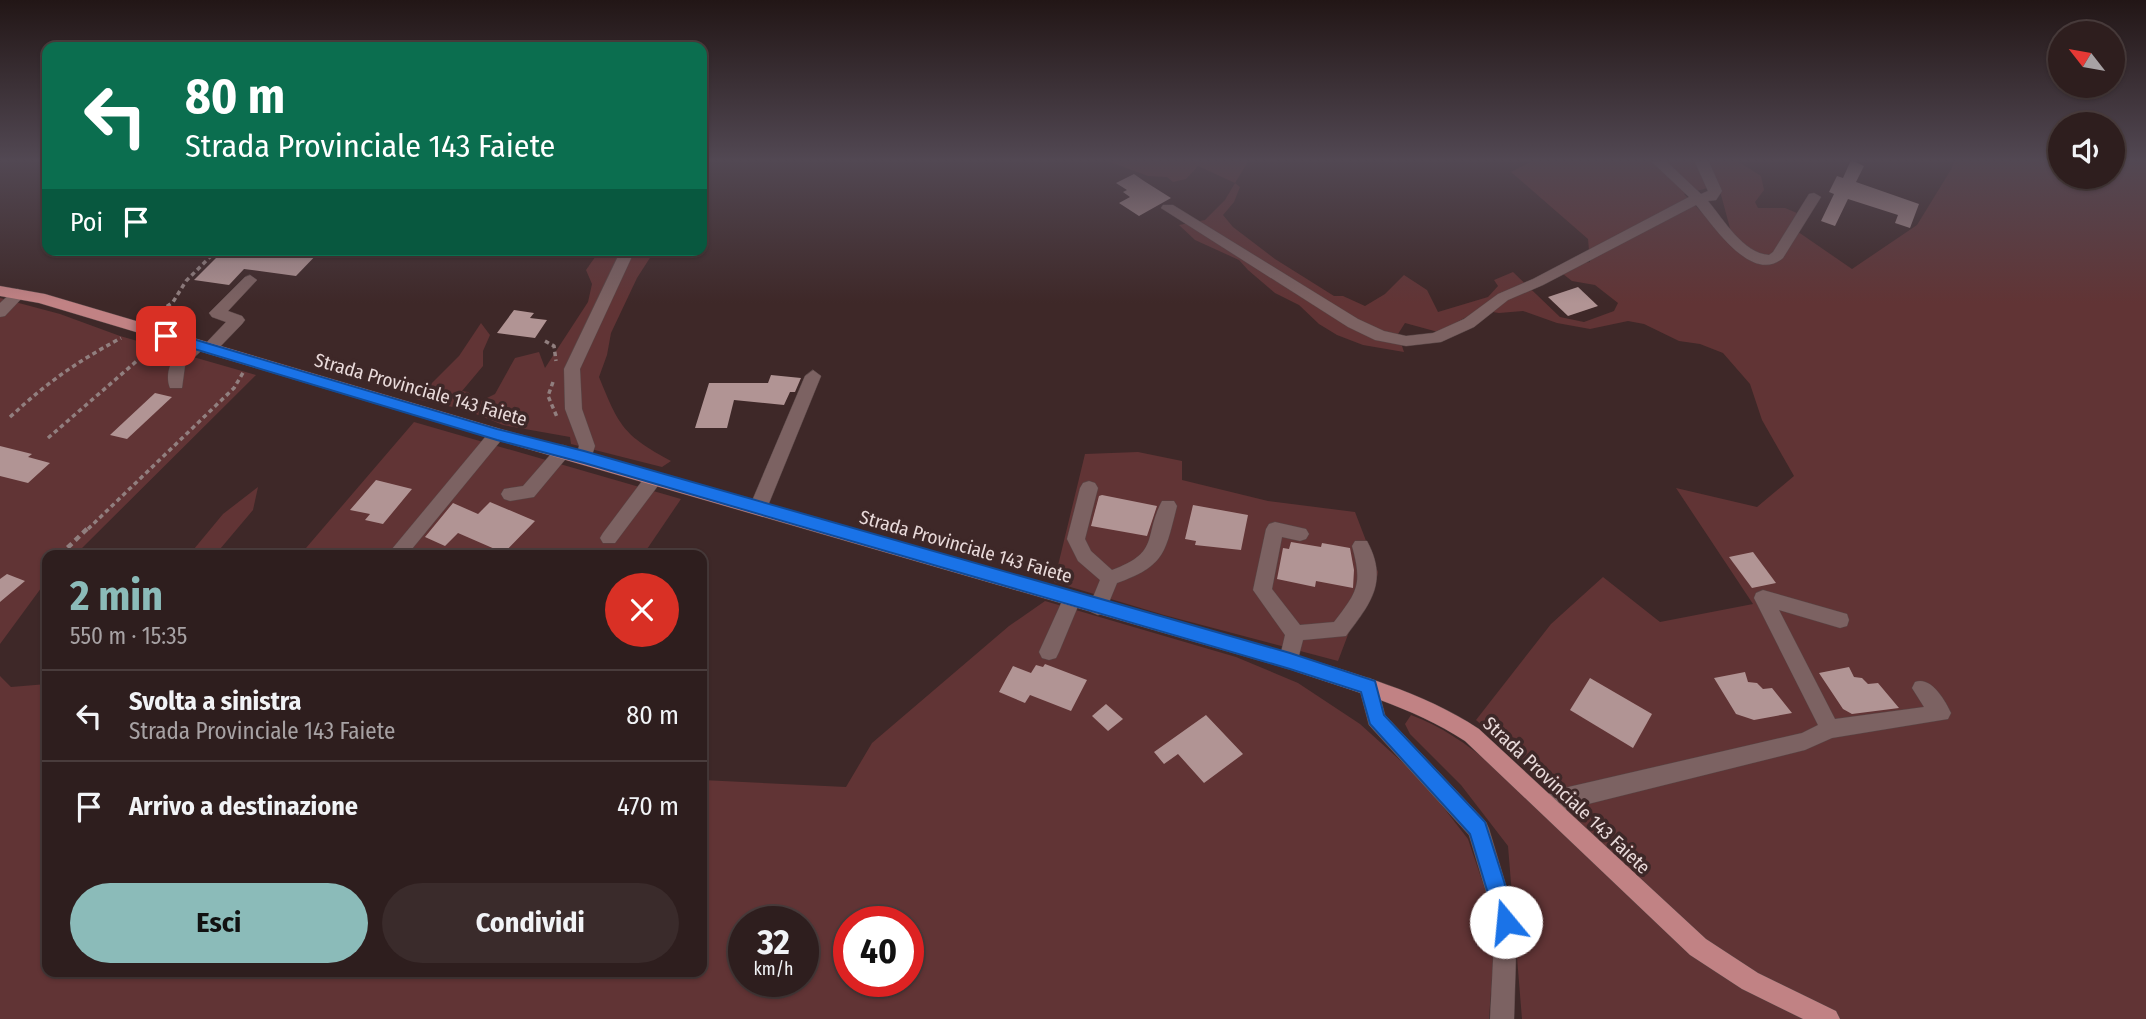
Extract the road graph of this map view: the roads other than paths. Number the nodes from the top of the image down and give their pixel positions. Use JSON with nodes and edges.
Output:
{"nodes":[{"id":1,"x":1168,"y":208,"type":"dead end"},
{"id":2,"x":1680,"y":208,"type":"edge"},
{"id":3,"x":1706,"y":208,"type":"edge"},
{"id":4,"x":1807,"y":208,"type":"edge"},
{"id":5,"x":625,"y":256,"type":"edge"},
{"id":6,"x":250,"y":280,"type":"dead end"},
{"id":7,"x":9,"y":292,"type":"edge"},
{"id":8,"x":0,"y":312,"type":"edge"},
{"id":9,"x":203,"y":347,"type":"junction"},
{"id":10,"x":813,"y":376,"type":"dead end"},
{"id":11,"x":176,"y":384,"type":"dead end"},
{"id":12,"x":497,"y":435,"type":"junction"},
{"id":13,"x":563,"y":452,"type":"junction"},
{"id":14,"x":584,"y":457,"type":"junction"},
{"id":15,"x":654,"y":478,"type":"junction"},
{"id":16,"x":1090,"y":488,"type":"dead end"},
{"id":17,"x":510,"y":494,"type":"dead end"},
{"id":18,"x":1168,"y":506,"type":"dead end"},
{"id":19,"x":758,"y":508,"type":"junction"},
{"id":20,"x":1300,"y":534,"type":"dead end"},
{"id":21,"x":609,"y":538,"type":"dead end"},
{"id":22,"x":1362,"y":545,"type":"dead end"},
{"id":23,"x":400,"y":550,"type":"edge"},
{"id":24,"x":1110,"y":578,"type":"junction"},
{"id":25,"x":1072,"y":599,"type":"junction"},
{"id":26,"x":1098,"y":607,"type":"junction"},
{"id":27,"x":1840,"y":620,"type":"dead end"},
{"id":28,"x":1295,"y":633,"type":"junction"},
{"id":29,"x":1049,"y":652,"type":"dead end"},
{"id":30,"x":1290,"y":661,"type":"junction"},
{"id":31,"x":1369,"y":687,"type":"junction"},
{"id":32,"x":1922,"y":688,"type":"dead end"},
{"id":33,"x":1830,"y":729,"type":"junction"},
{"id":34,"x":1548,"y":804,"type":"junction"},
{"id":35,"x":1502,"y":1019,"type":"edge"},
{"id":36,"x":1828,"y":1019,"type":"edge"}],
"edges":[{"from":1,"to":2,"type":"street"},
{"from":3,"to":4,"type":"street"},
{"from":5,"to":14,"type":"street"},
{"from":6,"to":9,"type":"street"},
{"from":7,"to":8,"type":"street"},
{"from":7,"to":9,"type":"main road","name":"Strada Provinciale 143 Faiete"},
{"from":9,"to":11,"type":"street"},
{"from":9,"to":12,"type":"main road","name":"Strada Provinciale 143 Faiete"},
{"from":10,"to":19,"type":"street"},
{"from":12,"to":13,"type":"main road","name":"Strada Provinciale 143 Faiete"},
{"from":12,"to":23,"type":"street"},
{"from":13,"to":14,"type":"main road","name":"Strada Provinciale 143 Faiete"},
{"from":13,"to":17,"type":"street"},
{"from":14,"to":15,"type":"main road","name":"Strada Provinciale 143 Faiete"},
{"from":15,"to":19,"type":"main road","name":"Strada Provinciale 143 Faiete"},
{"from":15,"to":21,"type":"street"},
{"from":16,"to":24,"type":"street"},
{"from":18,"to":24,"type":"street"},
{"from":19,"to":25,"type":"main road","name":"Strada Provinciale 143 Faiete"},
{"from":20,"to":28,"type":"street"},
{"from":22,"to":28,"type":"street"},
{"from":24,"to":26,"type":"street"},
{"from":25,"to":26,"type":"main road","name":"Strada Provinciale 143 Faiete"},
{"from":25,"to":29,"type":"street"},
{"from":26,"to":30,"type":"main road","name":"Strada Provinciale 143 Faiete"},
{"from":27,"to":33,"type":"street"},
{"from":28,"to":30,"type":"street"},
{"from":30,"to":31,"type":"main road","name":"Strada Provinciale 143 Faiete"},
{"from":31,"to":34,"type":"main road","name":"Strada Provinciale 143 Faiete"},
{"from":31,"to":35,"type":"street"},
{"from":32,"to":33,"type":"street"},
{"from":33,"to":34,"type":"street"},
{"from":34,"to":36,"type":"main road","name":"Strada Provinciale 143 Faiete"}]}
